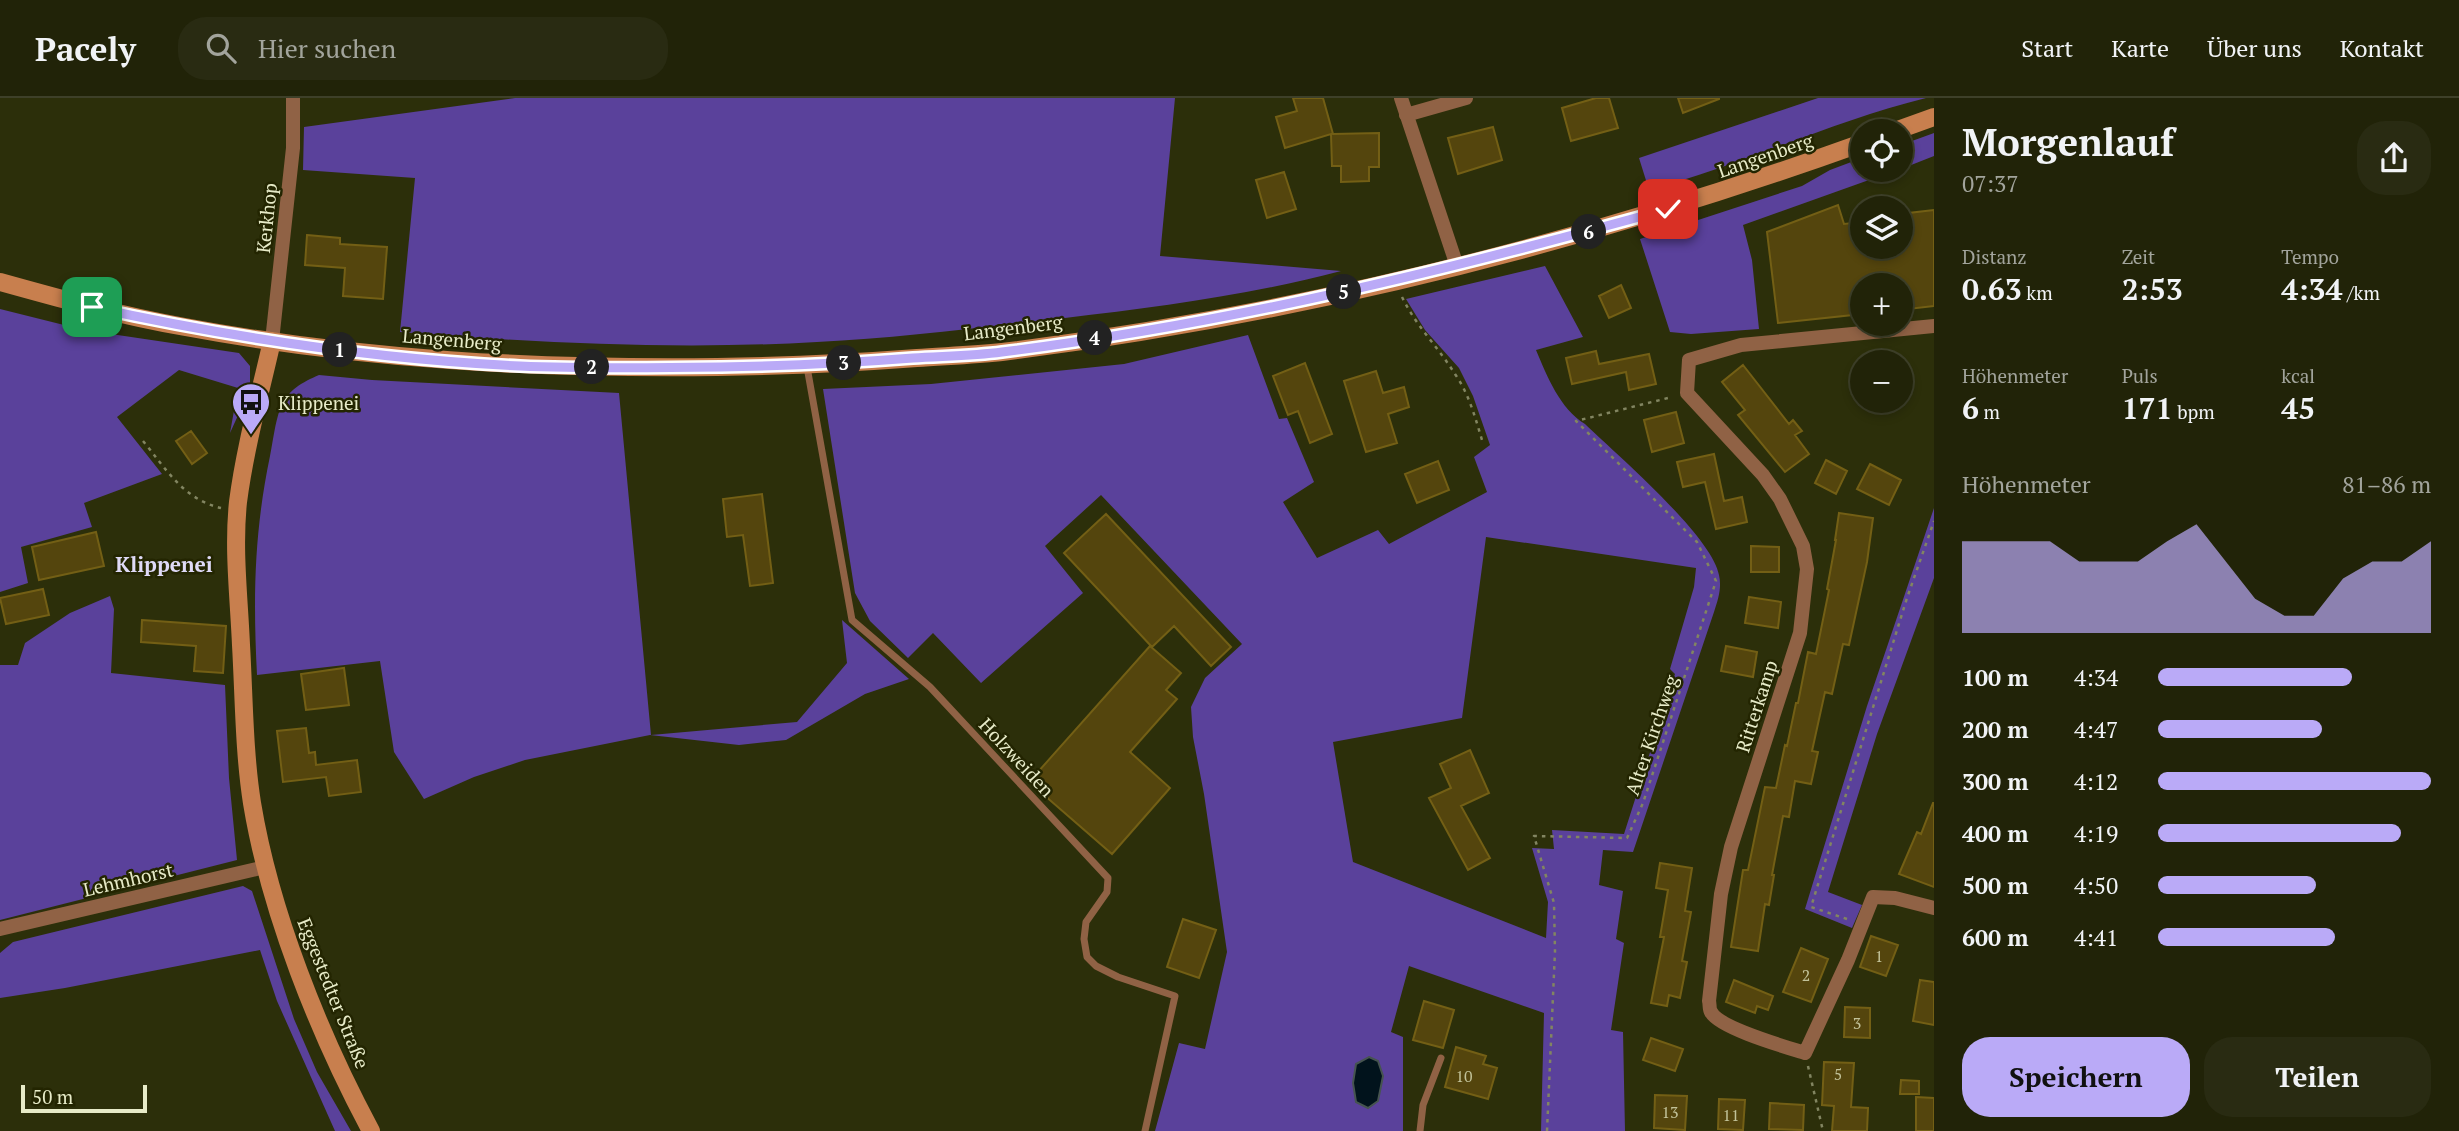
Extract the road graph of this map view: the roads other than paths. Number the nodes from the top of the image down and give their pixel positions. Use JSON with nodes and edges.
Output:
{"nodes":[{"id":1,"x":293,"y":98,"type":"edge"},
{"id":2,"x":1401,"y":98,"type":"edge"},
{"id":3,"x":1466,"y":98,"type":"edge"},
{"id":4,"x":1406,"y":115,"type":"junction"},
{"id":5,"x":1934,"y":117,"type":"edge"},
{"id":6,"x":1913,"y":121,"type":"edge"},
{"id":7,"x":1850,"y":140,"type":"edge"},
{"id":8,"x":1457,"y":267,"type":"junction"},
{"id":9,"x":0,"y":282,"type":"edge"},
{"id":10,"x":1934,"y":326,"type":"edge"},
{"id":11,"x":272,"y":341,"type":"junction"},
{"id":12,"x":807,"y":366,"type":"junction"},
{"id":13,"x":265,"y":866,"type":"junction"},
{"id":14,"x":1934,"y":908,"type":"edge"},
{"id":15,"x":0,"y":929,"type":"edge"},
{"id":16,"x":1441,"y":1058,"type":"dead end"},
{"id":17,"x":371,"y":1131,"type":"edge"},
{"id":18,"x":1144,"y":1131,"type":"edge"},
{"id":19,"x":1420,"y":1131,"type":"edge"}],
"edges":[{"from":1,"to":11,"type":"street","name":"Kerkhop"},
{"from":2,"to":4,"type":"street"},
{"from":3,"to":4,"type":"street"},
{"from":4,"to":8,"type":"street"},
{"from":5,"to":6,"type":"main road"},
{"from":7,"to":8,"type":"main road","name":"Langenberg"},
{"from":8,"to":12,"type":"main road","name":"Langenberg"},
{"from":9,"to":11,"type":"main road","name":"Langenberg"},
{"from":10,"to":14,"type":"street","name":"Ritterkamp"},
{"from":11,"to":12,"type":"main road","name":"Langenberg"},
{"from":11,"to":13,"type":"main road"},
{"from":12,"to":18,"type":"lane","name":"Holzweiden"},
{"from":13,"to":15,"type":"street","name":"Lehmhorst"},
{"from":13,"to":17,"type":"main road","name":"Eggestedter Straße"},
{"from":16,"to":19,"type":"lane"}]}
